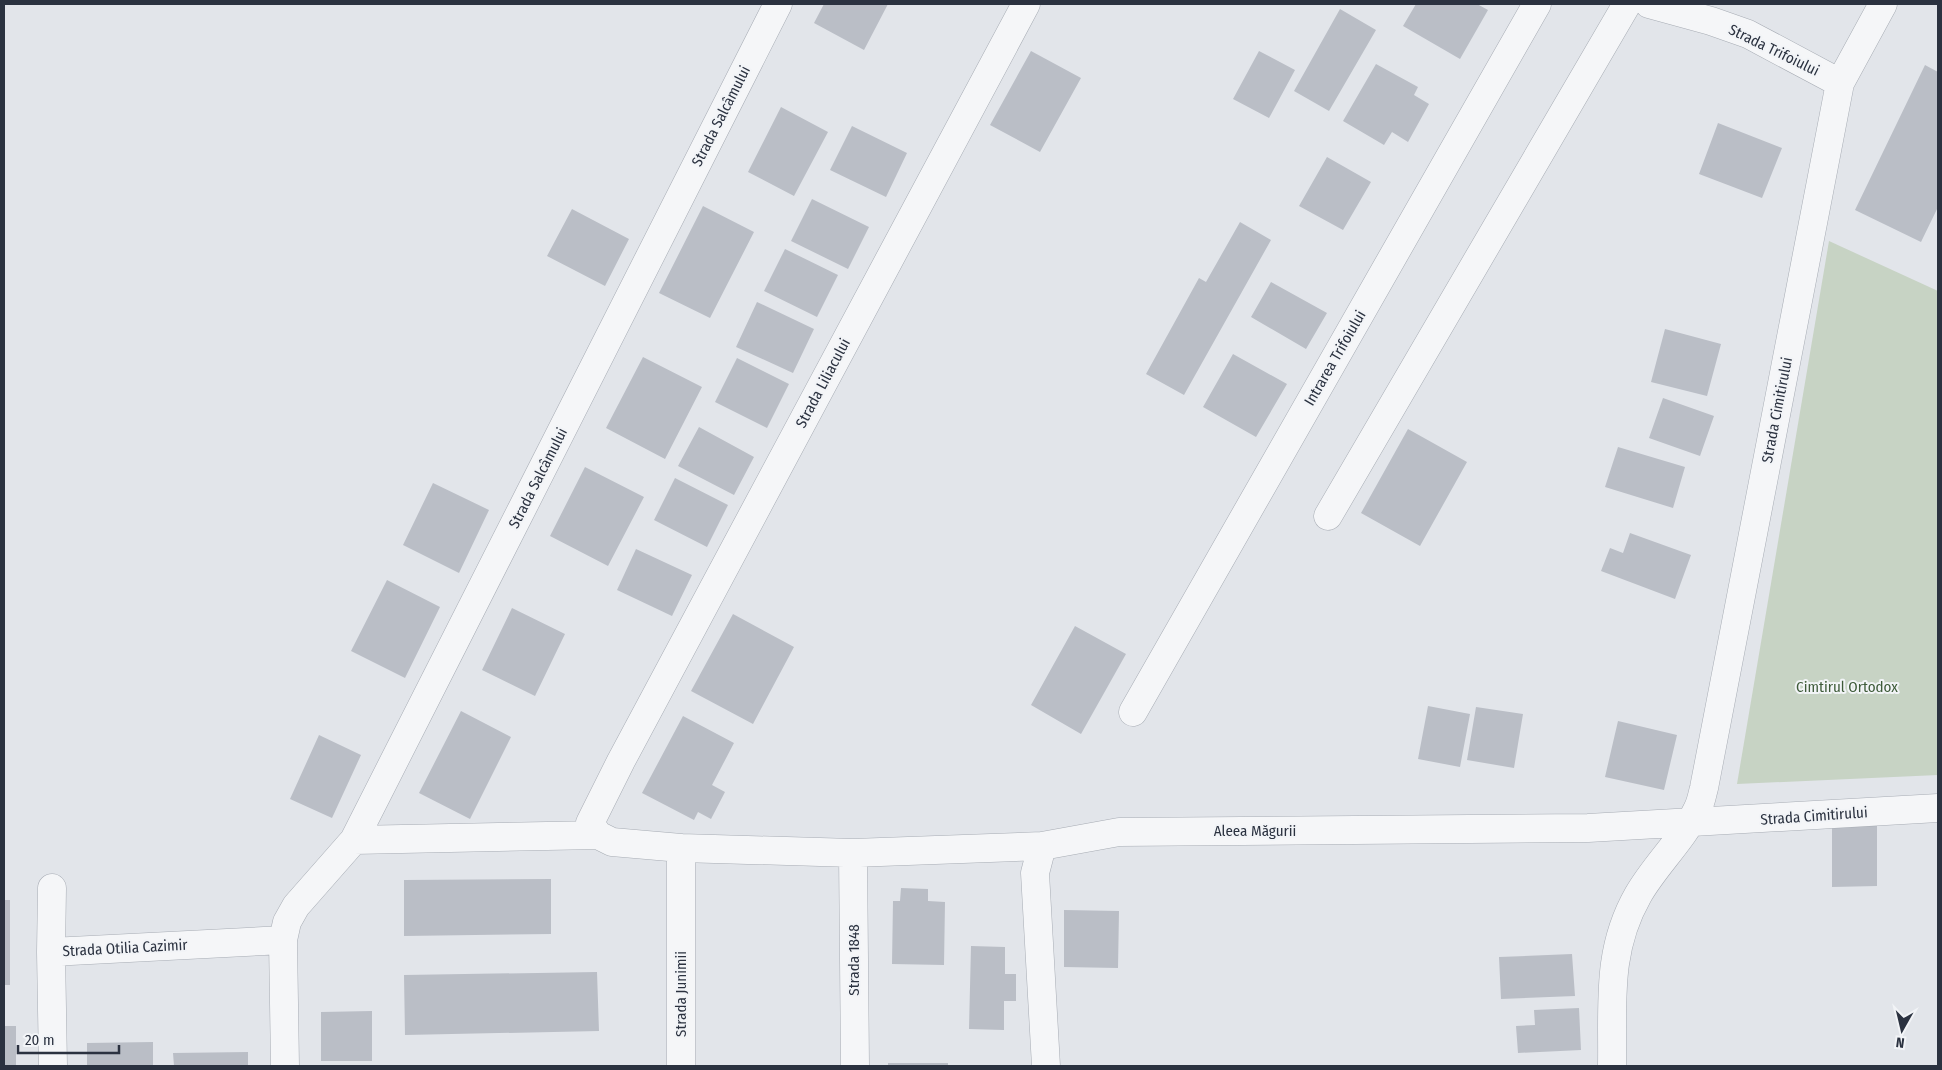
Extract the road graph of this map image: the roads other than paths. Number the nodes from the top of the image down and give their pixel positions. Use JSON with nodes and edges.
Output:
{"nodes":[{"id":1,"x":778,"y":4,"type":"edge"},
{"id":2,"x":1026,"y":4,"type":"edge"},
{"id":3,"x":1537,"y":4,"type":"edge"},
{"id":4,"x":1627,"y":4,"type":"edge"},
{"id":5,"x":1649,"y":4,"type":"edge"},
{"id":6,"x":1883,"y":4,"type":"edge"},
{"id":7,"x":1840,"y":83,"type":"junction"},
{"id":8,"x":1328,"y":516,"type":"dead end"},
{"id":9,"x":1133,"y":712,"type":"dead end"},
{"id":10,"x":1938,"y":808,"type":"edge"},
{"id":11,"x":1690,"y":823,"type":"junction"},
{"id":12,"x":598,"y":835,"type":"junction"},
{"id":13,"x":354,"y":840,"type":"junction"},
{"id":14,"x":1042,"y":846,"type":"junction"},
{"id":15,"x":681,"y":848,"type":"junction"},
{"id":16,"x":853,"y":853,"type":"junction"},
{"id":17,"x":52,"y":888,"type":"dead end"},
{"id":18,"x":283,"y":940,"type":"junction"},
{"id":19,"x":51,"y":952,"type":"junction"},
{"id":20,"x":53,"y":1066,"type":"edge"},
{"id":21,"x":285,"y":1066,"type":"edge"},
{"id":22,"x":681,"y":1066,"type":"edge"},
{"id":23,"x":854,"y":1066,"type":"edge"},
{"id":24,"x":1046,"y":1066,"type":"edge"},
{"id":25,"x":1612,"y":1066,"type":"edge"}],
"edges":[{"from":1,"to":13,"type":"street","name":"Strada Salcâmului"},
{"from":2,"to":12,"type":"street","name":"Strada Liliacului"},
{"from":3,"to":9,"type":"street","name":"Intrarea Trifoiului"},
{"from":4,"to":8,"type":"street"},
{"from":5,"to":7,"type":"street","name":"Strada Trifoiului"},
{"from":6,"to":7,"type":"street","name":"Strada Cimitirului"},
{"from":7,"to":11,"type":"street","name":"Strada Cimitirului"},
{"from":10,"to":11,"type":"street","name":"Strada Cimitirului"},
{"from":11,"to":14,"type":"street","name":"Aleea Măgurii"},
{"from":11,"to":25,"type":"street","name":"Strada Cimitirului"},
{"from":12,"to":13,"type":"street","name":"Aleea Măgurii"},
{"from":12,"to":15,"type":"street","name":"Aleea Măgurii"},
{"from":13,"to":18,"type":"street","name":"Strada Salcâmului"},
{"from":14,"to":16,"type":"street","name":"Aleea Măgurii"},
{"from":14,"to":24,"type":"street"},
{"from":15,"to":16,"type":"street","name":"Aleea Măgurii"},
{"from":15,"to":22,"type":"street","name":"Strada Junimii"},
{"from":16,"to":23,"type":"street","name":"Strada 1848"},
{"from":17,"to":19,"type":"street"},
{"from":18,"to":19,"type":"street","name":"Strada Otilia Cazimir"},
{"from":18,"to":21,"type":"street","name":"Strada Salcâmului"},
{"from":19,"to":20,"type":"street","name":"Strada Otilia Cazimir"}]}
